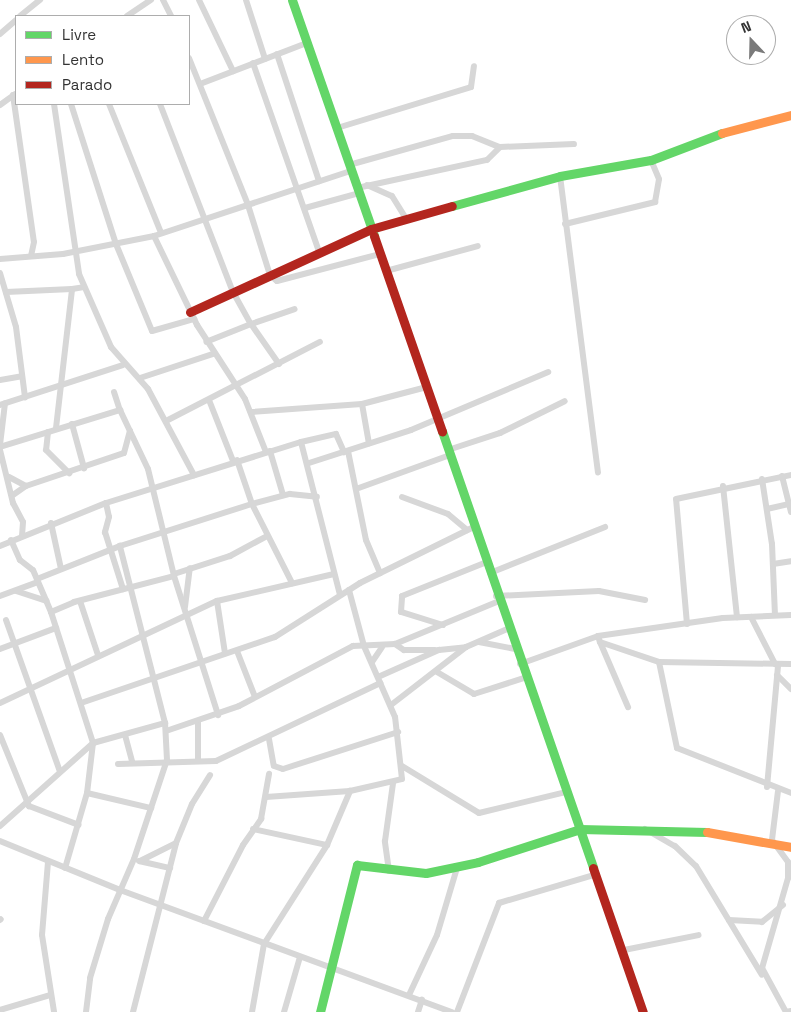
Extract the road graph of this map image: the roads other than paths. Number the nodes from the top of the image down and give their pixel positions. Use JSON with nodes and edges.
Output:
{"nodes":[{"id":1,"x":40,"y":0,"type":"edge"},
{"id":2,"x":152,"y":0,"type":"edge"},
{"id":3,"x":163,"y":0,"type":"edge"},
{"id":4,"x":200,"y":0,"type":"edge"},
{"id":5,"x":246,"y":0,"type":"edge"},
{"id":6,"x":292,"y":0,"type":"edge"},
{"id":7,"x":21,"y":15,"type":"edge"},
{"id":8,"x":129,"y":15,"type":"edge"},
{"id":9,"x":170,"y":15,"type":"edge"},
{"id":10,"x":15,"y":21,"type":"edge"},
{"id":11,"x":1,"y":30,"type":"edge"},
{"id":12,"x":307,"y":44,"type":"junction"},
{"id":13,"x":277,"y":54,"type":"junction"},
{"id":14,"x":265,"y":59,"type":"junction"},
{"id":15,"x":190,"y":60,"type":"edge"},
{"id":16,"x":253,"y":63,"type":"junction"},
{"id":17,"x":474,"y":66,"type":"dead end"},
{"id":18,"x":232,"y":71,"type":"junction"},
{"id":19,"x":200,"y":84,"type":"junction"},
{"id":20,"x":15,"y":94,"type":"edge"},
{"id":21,"x":0,"y":104,"type":"edge"},
{"id":22,"x":16,"y":105,"type":"edge"},
{"id":23,"x":54,"y":105,"type":"edge"},
{"id":24,"x":71,"y":105,"type":"edge"},
{"id":25,"x":109,"y":105,"type":"edge"},
{"id":26,"x":160,"y":105,"type":"edge"},
{"id":27,"x":791,"y":115,"type":"edge"},
{"id":28,"x":337,"y":128,"type":"junction"},
{"id":29,"x":574,"y":144,"type":"dead end"},
{"id":30,"x":499,"y":148,"type":"junction"},
{"id":31,"x":651,"y":160,"type":"junction"},
{"id":32,"x":350,"y":168,"type":"junction"},
{"id":33,"x":560,"y":176,"type":"junction"},
{"id":34,"x":319,"y":182,"type":"junction"},
{"id":35,"x":367,"y":185,"type":"junction"},
{"id":36,"x":299,"y":188,"type":"junction"},
{"id":37,"x":358,"y":190,"type":"junction"},
{"id":38,"x":248,"y":204,"type":"junction"},
{"id":39,"x":305,"y":208,"type":"junction"},
{"id":40,"x":206,"y":216,"type":"junction"},
{"id":41,"x":406,"y":218,"type":"junction"},
{"id":42,"x":565,"y":224,"type":"junction"},
{"id":43,"x":371,"y":229,"type":"junction"},
{"id":44,"x":161,"y":233,"type":"junction"},
{"id":45,"x":154,"y":236,"type":"junction"},
{"id":46,"x":116,"y":244,"type":"junction"},
{"id":47,"x":478,"y":246,"type":"dead end"},
{"id":48,"x":318,"y":250,"type":"junction"},
{"id":49,"x":73,"y":252,"type":"junction"},
{"id":50,"x":380,"y":254,"type":"junction"},
{"id":51,"x":31,"y":256,"type":"junction"},
{"id":52,"x":0,"y":260,"type":"edge"},
{"id":53,"x":386,"y":271,"type":"junction"},
{"id":54,"x":0,"y":273,"type":"edge"},
{"id":55,"x":270,"y":275,"type":"junction"},
{"id":56,"x":84,"y":287,"type":"junction"},
{"id":57,"x":72,"y":289,"type":"junction"},
{"id":58,"x":6,"y":292,"type":"junction"},
{"id":59,"x":232,"y":292,"type":"junction"},
{"id":60,"x":295,"y":309,"type":"dead end"},
{"id":61,"x":192,"y":315,"type":"junction"},
{"id":62,"x":251,"y":324,"type":"junction"},
{"id":63,"x":206,"y":342,"type":"junction"},
{"id":64,"x":320,"y":342,"type":"dead end"},
{"id":65,"x":213,"y":354,"type":"junction"},
{"id":66,"x":279,"y":364,"type":"junction"},
{"id":67,"x":123,"y":365,"type":"junction"},
{"id":68,"x":548,"y":372,"type":"dead end"},
{"id":69,"x":22,"y":376,"type":"junction"},
{"id":70,"x":140,"y":378,"type":"junction"},
{"id":71,"x":0,"y":380,"type":"edge"},
{"id":72,"x":61,"y":386,"type":"junction"},
{"id":73,"x":237,"y":386,"type":"junction"},
{"id":74,"x":427,"y":387,"type":"junction"},
{"id":75,"x":114,"y":392,"type":"dead end"},
{"id":76,"x":25,"y":397,"type":"junction"},
{"id":77,"x":209,"y":400,"type":"junction"},
{"id":78,"x":565,"y":401,"type":"dead end"},
{"id":79,"x":2,"y":404,"type":"edge"},
{"id":80,"x":362,"y":404,"type":"junction"},
{"id":81,"x":120,"y":410,"type":"junction"},
{"id":82,"x":251,"y":412,"type":"junction"},
{"id":83,"x":437,"y":420,"type":"junction"},
{"id":84,"x":166,"y":421,"type":"junction"},
{"id":85,"x":72,"y":424,"type":"junction"},
{"id":86,"x":56,"y":428,"type":"junction"},
{"id":87,"x":130,"y":430,"type":"junction"},
{"id":88,"x":48,"y":432,"type":"junction"},
{"id":89,"x":301,"y":442,"type":"junction"},
{"id":90,"x":368,"y":443,"type":"junction"},
{"id":91,"x":0,"y":447,"type":"edge"},
{"id":92,"x":268,"y":451,"type":"junction"},
{"id":93,"x":346,"y":452,"type":"junction"},
{"id":94,"x":449,"y":452,"type":"junction"},
{"id":95,"x":235,"y":461,"type":"junction"},
{"id":96,"x":309,"y":462,"type":"junction"},
{"id":97,"x":84,"y":468,"type":"junction"},
{"id":98,"x":0,"y":469,"type":"edge"},
{"id":99,"x":69,"y":472,"type":"junction"},
{"id":100,"x":598,"y":473,"type":"dead end"},
{"id":101,"x":8,"y":475,"type":"junction"},
{"id":102,"x":194,"y":475,"type":"junction"},
{"id":103,"x":791,"y":475,"type":"edge"},
{"id":104,"x":782,"y":476,"type":"junction"},
{"id":105,"x":762,"y":479,"type":"junction"},
{"id":106,"x":26,"y":486,"type":"junction"},
{"id":107,"x":723,"y":486,"type":"junction"},
{"id":108,"x":154,"y":488,"type":"junction"},
{"id":109,"x":356,"y":489,"type":"junction"},
{"id":110,"x":788,"y":490,"type":"edge"},
{"id":111,"x":13,"y":494,"type":"junction"},
{"id":112,"x":283,"y":495,"type":"junction"},
{"id":113,"x":317,"y":497,"type":"junction"},
{"id":114,"x":402,"y":497,"type":"dead end"},
{"id":115,"x":106,"y":503,"type":"junction"},
{"id":116,"x":252,"y":504,"type":"junction"},
{"id":117,"x":789,"y":504,"type":"junction"},
{"id":118,"x":767,"y":509,"type":"junction"},
{"id":119,"x":791,"y":512,"type":"edge"},
{"id":120,"x":51,"y":524,"type":"junction"},
{"id":121,"x":605,"y":527,"type":"dead end"},
{"id":122,"x":471,"y":528,"type":"junction"},
{"id":123,"x":165,"y":532,"type":"junction"},
{"id":124,"x":22,"y":535,"type":"junction"},
{"id":125,"x":267,"y":536,"type":"junction"},
{"id":126,"x":11,"y":540,"type":"junction"},
{"id":127,"x":0,"y":546,"type":"edge"},
{"id":128,"x":120,"y":546,"type":"junction"},
{"id":129,"x":109,"y":550,"type":"junction"},
{"id":130,"x":791,"y":561,"type":"edge"},
{"id":131,"x":487,"y":562,"type":"junction"},
{"id":132,"x":773,"y":564,"type":"junction"},
{"id":133,"x":190,"y":568,"type":"junction"},
{"id":134,"x":61,"y":569,"type":"junction"},
{"id":135,"x":380,"y":573,"type":"junction"},
{"id":136,"x":334,"y":574,"type":"junction"},
{"id":137,"x":490,"y":574,"type":"junction"},
{"id":138,"x":174,"y":575,"type":"junction"},
{"id":139,"x":38,"y":580,"type":"junction"},
{"id":140,"x":292,"y":583,"type":"junction"},
{"id":141,"x":132,"y":587,"type":"junction"},
{"id":142,"x":123,"y":589,"type":"junction"},
{"id":143,"x":349,"y":590,"type":"junction"},
{"id":144,"x":16,"y":591,"type":"junction"},
{"id":145,"x":0,"y":596,"type":"edge"},
{"id":146,"x":340,"y":596,"type":"junction"},
{"id":147,"x":497,"y":599,"type":"junction"},
{"id":148,"x":645,"y":600,"type":"dead end"},
{"id":149,"x":46,"y":601,"type":"junction"},
{"id":150,"x":80,"y":601,"type":"junction"},
{"id":151,"x":217,"y":602,"type":"junction"},
{"id":152,"x":733,"y":606,"type":"junction"},
{"id":153,"x":186,"y":611,"type":"junction"},
{"id":154,"x":51,"y":612,"type":"junction"},
{"id":155,"x":775,"y":615,"type":"junction"},
{"id":156,"x":791,"y":615,"type":"edge"},
{"id":157,"x":751,"y":616,"type":"junction"},
{"id":158,"x":737,"y":617,"type":"junction"},
{"id":159,"x":723,"y":618,"type":"junction"},
{"id":160,"x":6,"y":620,"type":"dead end"},
{"id":161,"x":687,"y":624,"type":"junction"},
{"id":162,"x":442,"y":626,"type":"junction"},
{"id":163,"x":56,"y":628,"type":"junction"},
{"id":164,"x":507,"y":628,"type":"junction"},
{"id":165,"x":142,"y":634,"type":"junction"},
{"id":166,"x":599,"y":639,"type":"junction"},
{"id":167,"x":479,"y":642,"type":"junction"},
{"id":168,"x":17,"y":643,"type":"junction"},
{"id":169,"x":395,"y":644,"type":"junction"},
{"id":170,"x":364,"y":646,"type":"junction"},
{"id":171,"x":382,"y":647,"type":"junction"},
{"id":172,"x":466,"y":647,"type":"junction"},
{"id":173,"x":0,"y":649,"type":"edge"},
{"id":174,"x":515,"y":649,"type":"junction"},
{"id":175,"x":439,"y":650,"type":"junction"},
{"id":176,"x":237,"y":651,"type":"junction"},
{"id":177,"x":225,"y":653,"type":"junction"},
{"id":178,"x":98,"y":655,"type":"junction"},
{"id":179,"x":199,"y":660,"type":"junction"},
{"id":180,"x":372,"y":662,"type":"junction"},
{"id":181,"x":659,"y":662,"type":"junction"},
{"id":182,"x":520,"y":664,"type":"junction"},
{"id":183,"x":774,"y":664,"type":"junction"},
{"id":184,"x":791,"y":664,"type":"edge"},
{"id":185,"x":73,"y":671,"type":"junction"},
{"id":186,"x":437,"y":672,"type":"junction"},
{"id":187,"x":777,"y":675,"type":"junction"},
{"id":188,"x":154,"y":678,"type":"junction"},
{"id":189,"x":524,"y":678,"type":"junction"},
{"id":190,"x":379,"y":680,"type":"junction"},
{"id":191,"x":791,"y":689,"type":"edge"},
{"id":192,"x":31,"y":691,"type":"junction"},
{"id":193,"x":256,"y":697,"type":"junction"},
{"id":194,"x":0,"y":702,"type":"edge"},
{"id":195,"x":81,"y":703,"type":"junction"},
{"id":196,"x":391,"y":705,"type":"junction"},
{"id":197,"x":628,"y":707,"type":"dead end"},
{"id":198,"x":218,"y":715,"type":"junction"},
{"id":199,"x":198,"y":722,"type":"junction"},
{"id":200,"x":165,"y":723,"type":"junction"},
{"id":201,"x":166,"y":731,"type":"junction"},
{"id":202,"x":398,"y":732,"type":"junction"},
{"id":203,"x":0,"y":735,"type":"edge"},
{"id":204,"x":125,"y":735,"type":"junction"},
{"id":205,"x":269,"y":739,"type":"junction"},
{"id":206,"x":93,"y":743,"type":"junction"},
{"id":207,"x":198,"y":759,"type":"junction"},
{"id":208,"x":167,"y":760,"type":"junction"},
{"id":209,"x":132,"y":762,"type":"junction"},
{"id":210,"x":118,"y":764,"type":"dead end"},
{"id":211,"x":402,"y":766,"type":"junction"},
{"id":212,"x":60,"y":772,"type":"junction"},
{"id":213,"x":269,"y":774,"type":"dead end"},
{"id":214,"x":416,"y":774,"type":"junction"},
{"id":215,"x":210,"y":776,"type":"dead end"},
{"id":216,"x":402,"y":779,"type":"junction"},
{"id":217,"x":393,"y":783,"type":"junction"},
{"id":218,"x":767,"y":787,"type":"junction"},
{"id":219,"x":350,"y":791,"type":"junction"},
{"id":220,"x":778,"y":791,"type":"junction"},
{"id":221,"x":566,"y":792,"type":"junction"},
{"id":222,"x":87,"y":793,"type":"junction"},
{"id":223,"x":791,"y":793,"type":"edge"},
{"id":224,"x":266,"y":797,"type":"junction"},
{"id":225,"x":26,"y":802,"type":"junction"},
{"id":226,"x":151,"y":808,"type":"junction"},
{"id":227,"x":79,"y":825,"type":"junction"},
{"id":228,"x":0,"y":826,"type":"edge"},
{"id":229,"x":642,"y":826,"type":"junction"},
{"id":230,"x":253,"y":829,"type":"junction"},
{"id":231,"x":580,"y":829,"type":"junction"},
{"id":232,"x":772,"y":840,"type":"junction"},
{"id":233,"x":0,"y":841,"type":"edge"},
{"id":234,"x":176,"y":843,"type":"junction"},
{"id":235,"x":327,"y":845,"type":"junction"},
{"id":236,"x":791,"y":847,"type":"edge"},
{"id":237,"x":137,"y":860,"type":"junction"},
{"id":238,"x":48,"y":862,"type":"junction"},
{"id":239,"x":65,"y":868,"type":"junction"},
{"id":240,"x":170,"y":868,"type":"junction"},
{"id":241,"x":457,"y":868,"type":"junction"},
{"id":242,"x":388,"y":871,"type":"junction"},
{"id":243,"x":597,"y":874,"type":"junction"},
{"id":244,"x":120,"y":890,"type":"junction"},
{"id":245,"x":789,"y":890,"type":"edge"},
{"id":246,"x":159,"y":905,"type":"junction"},
{"id":247,"x":782,"y":905,"type":"junction"},
{"id":248,"x":729,"y":920,"type":"junction"},
{"id":249,"x":204,"y":921,"type":"junction"},
{"id":250,"x":699,"y":935,"type":"dead end"},
{"id":251,"x":264,"y":944,"type":"junction"},
{"id":252,"x":624,"y":950,"type":"junction"},
{"id":253,"x":300,"y":957,"type":"junction"},
{"id":254,"x":331,"y":969,"type":"junction"},
{"id":255,"x":764,"y":978,"type":"junction"},
{"id":256,"x":50,"y":994,"type":"junction"},
{"id":257,"x":409,"y":995,"type":"junction"},
{"id":258,"x":422,"y":1000,"type":"junction"},
{"id":259,"x":0,"y":1010,"type":"edge"},
{"id":260,"x":791,"y":1011,"type":"edge"},
{"id":261,"x":54,"y":1012,"type":"edge"},
{"id":262,"x":86,"y":1012,"type":"edge"},
{"id":263,"x":133,"y":1012,"type":"edge"},
{"id":264,"x":252,"y":1012,"type":"edge"},
{"id":265,"x":284,"y":1012,"type":"edge"},
{"id":266,"x":320,"y":1012,"type":"edge"},
{"id":267,"x":418,"y":1012,"type":"edge"},
{"id":268,"x":452,"y":1012,"type":"edge"},
{"id":269,"x":457,"y":1012,"type":"edge"},
{"id":270,"x":643,"y":1012,"type":"edge"}],
"edges":[{"from":1,"to":7,"type":"street"},
{"from":2,"to":8,"type":"street"},
{"from":3,"to":9,"type":"street"},
{"from":4,"to":18,"type":"street"},
{"from":5,"to":14,"type":"street"},
{"from":6,"to":12,"type":"street"},
{"from":10,"to":11,"type":"street"},
{"from":12,"to":13,"type":"street"},
{"from":12,"to":28,"type":"street"},
{"from":13,"to":14,"type":"street"},
{"from":13,"to":34,"type":"street"},
{"from":14,"to":16,"type":"street"},
{"from":15,"to":19,"type":"street"},
{"from":16,"to":18,"type":"street"},
{"from":16,"to":36,"type":"street"},
{"from":17,"to":28,"type":"street"},
{"from":18,"to":19,"type":"street"},
{"from":19,"to":38,"type":"street"},
{"from":20,"to":21,"type":"street"},
{"from":22,"to":51,"type":"street"},
{"from":23,"to":49,"type":"street"},
{"from":24,"to":46,"type":"street"},
{"from":25,"to":44,"type":"street"},
{"from":26,"to":40,"type":"street"},
{"from":27,"to":31,"type":"street"},
{"from":28,"to":32,"type":"street"},
{"from":29,"to":30,"type":"street"},
{"from":30,"to":32,"type":"street"},
{"from":30,"to":35,"type":"street"},
{"from":31,"to":33,"type":"street"},
{"from":31,"to":42,"type":"street"},
{"from":32,"to":34,"type":"street"},
{"from":32,"to":37,"type":"street"},
{"from":33,"to":41,"type":"street"},
{"from":33,"to":42,"type":"street"},
{"from":34,"to":36,"type":"street"},
{"from":35,"to":37,"type":"street"},
{"from":35,"to":41,"type":"street"},
{"from":36,"to":38,"type":"street"},
{"from":36,"to":39,"type":"street"},
{"from":37,"to":39,"type":"street"},
{"from":37,"to":43,"type":"street"},
{"from":38,"to":40,"type":"street"},
{"from":38,"to":55,"type":"street"},
{"from":39,"to":48,"type":"street"},
{"from":40,"to":44,"type":"street"},
{"from":40,"to":59,"type":"street"},
{"from":41,"to":43,"type":"street"},
{"from":42,"to":100,"type":"street"},
{"from":43,"to":48,"type":"street"},
{"from":43,"to":50,"type":"street"},
{"from":44,"to":45,"type":"street"},
{"from":45,"to":46,"type":"street"},
{"from":45,"to":61,"type":"street"},
{"from":46,"to":49,"type":"street"},
{"from":46,"to":61,"type":"street"},
{"from":47,"to":53,"type":"street"},
{"from":48,"to":55,"type":"street"},
{"from":49,"to":51,"type":"street"},
{"from":49,"to":56,"type":"street"},
{"from":50,"to":53,"type":"street"},
{"from":50,"to":55,"type":"street"},
{"from":51,"to":52,"type":"street"},
{"from":53,"to":74,"type":"street"},
{"from":54,"to":58,"type":"street"},
{"from":55,"to":59,"type":"street"},
{"from":56,"to":57,"type":"street"},
{"from":56,"to":67,"type":"street"},
{"from":57,"to":58,"type":"street"},
{"from":57,"to":72,"type":"street"},
{"from":58,"to":69,"type":"street"},
{"from":59,"to":61,"type":"street"},
{"from":59,"to":62,"type":"street"},
{"from":60,"to":62,"type":"street"},
{"from":61,"to":63,"type":"street"},
{"from":62,"to":63,"type":"street"},
{"from":62,"to":66,"type":"street"},
{"from":63,"to":65,"type":"street"},
{"from":64,"to":66,"type":"street"},
{"from":65,"to":70,"type":"street"},
{"from":65,"to":73,"type":"street"},
{"from":66,"to":73,"type":"street"},
{"from":67,"to":70,"type":"street"},
{"from":67,"to":72,"type":"street"},
{"from":68,"to":83,"type":"street"},
{"from":69,"to":71,"type":"street"},
{"from":69,"to":76,"type":"street"},
{"from":70,"to":84,"type":"street"},
{"from":72,"to":76,"type":"street"},
{"from":72,"to":86,"type":"street"},
{"from":73,"to":77,"type":"street"},
{"from":73,"to":82,"type":"street"},
{"from":74,"to":80,"type":"street"},
{"from":74,"to":83,"type":"street"},
{"from":75,"to":81,"type":"street"},
{"from":76,"to":79,"type":"street"},
{"from":77,"to":84,"type":"street"},
{"from":77,"to":95,"type":"street"},
{"from":78,"to":94,"type":"street"},
{"from":79,"to":91,"type":"street"},
{"from":80,"to":82,"type":"street"},
{"from":80,"to":90,"type":"street"},
{"from":81,"to":85,"type":"street"},
{"from":81,"to":87,"type":"street"},
{"from":82,"to":92,"type":"street"},
{"from":83,"to":90,"type":"street"},
{"from":83,"to":94,"type":"street"},
{"from":84,"to":102,"type":"street"},
{"from":85,"to":86,"type":"street"},
{"from":85,"to":97,"type":"street"},
{"from":86,"to":88,"type":"street"},
{"from":87,"to":97,"type":"street"},
{"from":87,"to":108,"type":"street"},
{"from":88,"to":91,"type":"street"},
{"from":88,"to":99,"type":"street"},
{"from":89,"to":92,"type":"street"},
{"from":89,"to":93,"type":"street"},
{"from":89,"to":96,"type":"street"},
{"from":90,"to":93,"type":"street"},
{"from":91,"to":101,"type":"street"},
{"from":92,"to":95,"type":"street"},
{"from":92,"to":112,"type":"street"},
{"from":93,"to":96,"type":"street"},
{"from":93,"to":109,"type":"street"},
{"from":94,"to":109,"type":"street"},
{"from":94,"to":122,"type":"street"},
{"from":95,"to":102,"type":"street"},
{"from":95,"to":116,"type":"street"},
{"from":96,"to":113,"type":"street"},
{"from":97,"to":99,"type":"street"},
{"from":98,"to":101,"type":"street"},
{"from":99,"to":106,"type":"street"},
{"from":101,"to":106,"type":"street"},
{"from":101,"to":111,"type":"street"},
{"from":102,"to":108,"type":"street"},
{"from":103,"to":104,"type":"street"},
{"from":104,"to":105,"type":"street"},
{"from":104,"to":110,"type":"street"},
{"from":105,"to":107,"type":"street"},
{"from":105,"to":118,"type":"street"},
{"from":106,"to":111,"type":"street"},
{"from":107,"to":152,"type":"street"},
{"from":107,"to":161,"type":"street"},
{"from":108,"to":115,"type":"street"},
{"from":108,"to":123,"type":"street"},
{"from":109,"to":135,"type":"street"},
{"from":110,"to":117,"type":"street"},
{"from":111,"to":124,"type":"street"},
{"from":112,"to":113,"type":"street"},
{"from":112,"to":116,"type":"street"},
{"from":113,"to":136,"type":"street"},
{"from":114,"to":122,"type":"street"},
{"from":115,"to":120,"type":"street"},
{"from":115,"to":129,"type":"street"},
{"from":116,"to":123,"type":"street"},
{"from":116,"to":125,"type":"street"},
{"from":117,"to":118,"type":"street"},
{"from":117,"to":119,"type":"street"},
{"from":118,"to":132,"type":"street"},
{"from":120,"to":124,"type":"street"},
{"from":120,"to":134,"type":"street"},
{"from":121,"to":137,"type":"street"},
{"from":122,"to":131,"type":"street"},
{"from":122,"to":135,"type":"street"},
{"from":123,"to":128,"type":"street"},
{"from":123,"to":138,"type":"street"},
{"from":124,"to":126,"type":"street"},
{"from":125,"to":133,"type":"street"},
{"from":125,"to":140,"type":"street"},
{"from":126,"to":127,"type":"street"},
{"from":126,"to":139,"type":"street"},
{"from":128,"to":129,"type":"street"},
{"from":128,"to":141,"type":"street"},
{"from":129,"to":134,"type":"street"},
{"from":129,"to":142,"type":"street"},
{"from":130,"to":132,"type":"street"},
{"from":131,"to":137,"type":"street"},
{"from":131,"to":162,"type":"street"},
{"from":132,"to":155,"type":"street"},
{"from":133,"to":138,"type":"street"},
{"from":133,"to":153,"type":"street"},
{"from":134,"to":139,"type":"street"},
{"from":135,"to":143,"type":"street"},
{"from":136,"to":140,"type":"street"},
{"from":136,"to":146,"type":"street"},
{"from":137,"to":147,"type":"street"},
{"from":138,"to":141,"type":"street"},
{"from":138,"to":153,"type":"street"},
{"from":139,"to":144,"type":"street"},
{"from":139,"to":149,"type":"street"},
{"from":140,"to":151,"type":"street"},
{"from":141,"to":142,"type":"street"},
{"from":141,"to":165,"type":"street"},
{"from":142,"to":150,"type":"street"},
{"from":143,"to":146,"type":"street"},
{"from":143,"to":170,"type":"street"},
{"from":144,"to":145,"type":"street"},
{"from":144,"to":149,"type":"street"},
{"from":146,"to":176,"type":"street"},
{"from":147,"to":148,"type":"street"},
{"from":147,"to":162,"type":"street"},
{"from":147,"to":164,"type":"street"},
{"from":149,"to":154,"type":"street"},
{"from":150,"to":154,"type":"street"},
{"from":150,"to":178,"type":"street"},
{"from":151,"to":153,"type":"street"},
{"from":151,"to":177,"type":"street"},
{"from":152,"to":158,"type":"street"},
{"from":152,"to":159,"type":"street"},
{"from":153,"to":165,"type":"street"},
{"from":153,"to":179,"type":"street"},
{"from":154,"to":163,"type":"street"},
{"from":155,"to":156,"type":"street"},
{"from":155,"to":157,"type":"street"},
{"from":157,"to":158,"type":"street"},
{"from":157,"to":183,"type":"street"},
{"from":158,"to":159,"type":"street"},
{"from":159,"to":161,"type":"street"},
{"from":160,"to":168,"type":"street"},
{"from":161,"to":166,"type":"street"},
{"from":162,"to":169,"type":"street"},
{"from":163,"to":168,"type":"street"},
{"from":163,"to":185,"type":"street"},
{"from":164,"to":167,"type":"street"},
{"from":164,"to":174,"type":"street"},
{"from":165,"to":178,"type":"street"},
{"from":165,"to":188,"type":"street"},
{"from":166,"to":181,"type":"street"},
{"from":166,"to":182,"type":"street"},
{"from":166,"to":197,"type":"street"},
{"from":167,"to":172,"type":"street"},
{"from":167,"to":174,"type":"street"},
{"from":168,"to":173,"type":"street"},
{"from":168,"to":192,"type":"street"},
{"from":169,"to":171,"type":"street"},
{"from":169,"to":175,"type":"street"},
{"from":170,"to":171,"type":"street"},
{"from":170,"to":180,"type":"street"},
{"from":170,"to":193,"type":"street"},
{"from":171,"to":180,"type":"street"},
{"from":172,"to":175,"type":"street"},
{"from":172,"to":186,"type":"street"},
{"from":174,"to":182,"type":"street"},
{"from":175,"to":190,"type":"street"},
{"from":176,"to":177,"type":"street"},
{"from":176,"to":193,"type":"street"},
{"from":177,"to":179,"type":"street"},
{"from":178,"to":185,"type":"street"},
{"from":179,"to":188,"type":"street"},
{"from":179,"to":198,"type":"street"},
{"from":180,"to":190,"type":"street"},
{"from":181,"to":183,"type":"street"},
{"from":181,"to":218,"type":"street"},
{"from":182,"to":189,"type":"street"},
{"from":183,"to":184,"type":"street"},
{"from":183,"to":187,"type":"street"},
{"from":185,"to":192,"type":"street"},
{"from":185,"to":195,"type":"street"},
{"from":186,"to":189,"type":"street"},
{"from":186,"to":196,"type":"street"},
{"from":187,"to":191,"type":"street"},
{"from":187,"to":218,"type":"street"},
{"from":188,"to":195,"type":"street"},
{"from":188,"to":200,"type":"street"},
{"from":189,"to":221,"type":"street"},
{"from":190,"to":196,"type":"street"},
{"from":190,"to":205,"type":"street"},
{"from":192,"to":194,"type":"street"},
{"from":192,"to":212,"type":"street"},
{"from":193,"to":198,"type":"street"},
{"from":195,"to":206,"type":"street"},
{"from":196,"to":202,"type":"street"},
{"from":198,"to":199,"type":"street"},
{"from":199,"to":201,"type":"street"},
{"from":199,"to":207,"type":"street"},
{"from":200,"to":201,"type":"street"},
{"from":200,"to":204,"type":"street"},
{"from":201,"to":208,"type":"street"},
{"from":202,"to":205,"type":"street"},
{"from":202,"to":211,"type":"street"},
{"from":203,"to":225,"type":"street"},
{"from":204,"to":206,"type":"street"},
{"from":204,"to":209,"type":"street"},
{"from":205,"to":207,"type":"street"},
{"from":206,"to":212,"type":"street"},
{"from":206,"to":222,"type":"street"},
{"from":207,"to":208,"type":"street"},
{"from":208,"to":209,"type":"street"},
{"from":208,"to":226,"type":"street"},
{"from":209,"to":210,"type":"street"},
{"from":211,"to":214,"type":"street"},
{"from":211,"to":216,"type":"street"},
{"from":212,"to":225,"type":"street"},
{"from":213,"to":224,"type":"street"},
{"from":214,"to":216,"type":"street"},
{"from":214,"to":221,"type":"street"},
{"from":215,"to":234,"type":"street"},
{"from":216,"to":217,"type":"street"},
{"from":217,"to":219,"type":"street"},
{"from":217,"to":242,"type":"street"},
{"from":218,"to":220,"type":"street"},
{"from":219,"to":224,"type":"street"},
{"from":219,"to":235,"type":"street"},
{"from":220,"to":223,"type":"street"},
{"from":220,"to":232,"type":"street"},
{"from":221,"to":231,"type":"street"},
{"from":222,"to":226,"type":"street"},
{"from":222,"to":227,"type":"street"},
{"from":224,"to":230,"type":"street"},
{"from":225,"to":227,"type":"street"},
{"from":225,"to":228,"type":"street"},
{"from":226,"to":237,"type":"street"},
{"from":227,"to":239,"type":"street"},
{"from":229,"to":231,"type":"street"},
{"from":229,"to":232,"type":"street"},
{"from":229,"to":248,"type":"street"},
{"from":230,"to":235,"type":"street"},
{"from":230,"to":249,"type":"street"},
{"from":231,"to":241,"type":"street"},
{"from":231,"to":243,"type":"street"},
{"from":232,"to":236,"type":"street"},
{"from":232,"to":245,"type":"street"},
{"from":233,"to":238,"type":"street"},
{"from":234,"to":237,"type":"street"},
{"from":234,"to":240,"type":"street"},
{"from":235,"to":251,"type":"street"},
{"from":237,"to":240,"type":"street"},
{"from":237,"to":244,"type":"street"},
{"from":238,"to":239,"type":"street"},
{"from":238,"to":256,"type":"street"},
{"from":239,"to":244,"type":"street"},
{"from":240,"to":246,"type":"street"},
{"from":241,"to":242,"type":"street"},
{"from":241,"to":257,"type":"street"},
{"from":242,"to":254,"type":"street"},
{"from":243,"to":252,"type":"street"},
{"from":243,"to":269,"type":"street"},
{"from":244,"to":246,"type":"street"},
{"from":244,"to":262,"type":"street"},
{"from":245,"to":247,"type":"street"},
{"from":246,"to":249,"type":"street"},
{"from":246,"to":263,"type":"street"},
{"from":247,"to":248,"type":"street"},
{"from":247,"to":255,"type":"street"},
{"from":248,"to":255,"type":"street"},
{"from":249,"to":251,"type":"street"},
{"from":250,"to":252,"type":"street"},
{"from":251,"to":253,"type":"street"},
{"from":251,"to":264,"type":"street"},
{"from":252,"to":270,"type":"street"},
{"from":253,"to":254,"type":"street"},
{"from":253,"to":265,"type":"street"},
{"from":254,"to":257,"type":"street"},
{"from":254,"to":266,"type":"street"},
{"from":255,"to":260,"type":"street"},
{"from":256,"to":259,"type":"street"},
{"from":256,"to":261,"type":"street"},
{"from":257,"to":258,"type":"street"},
{"from":258,"to":267,"type":"street"},
{"from":258,"to":268,"type":"street"}]}
